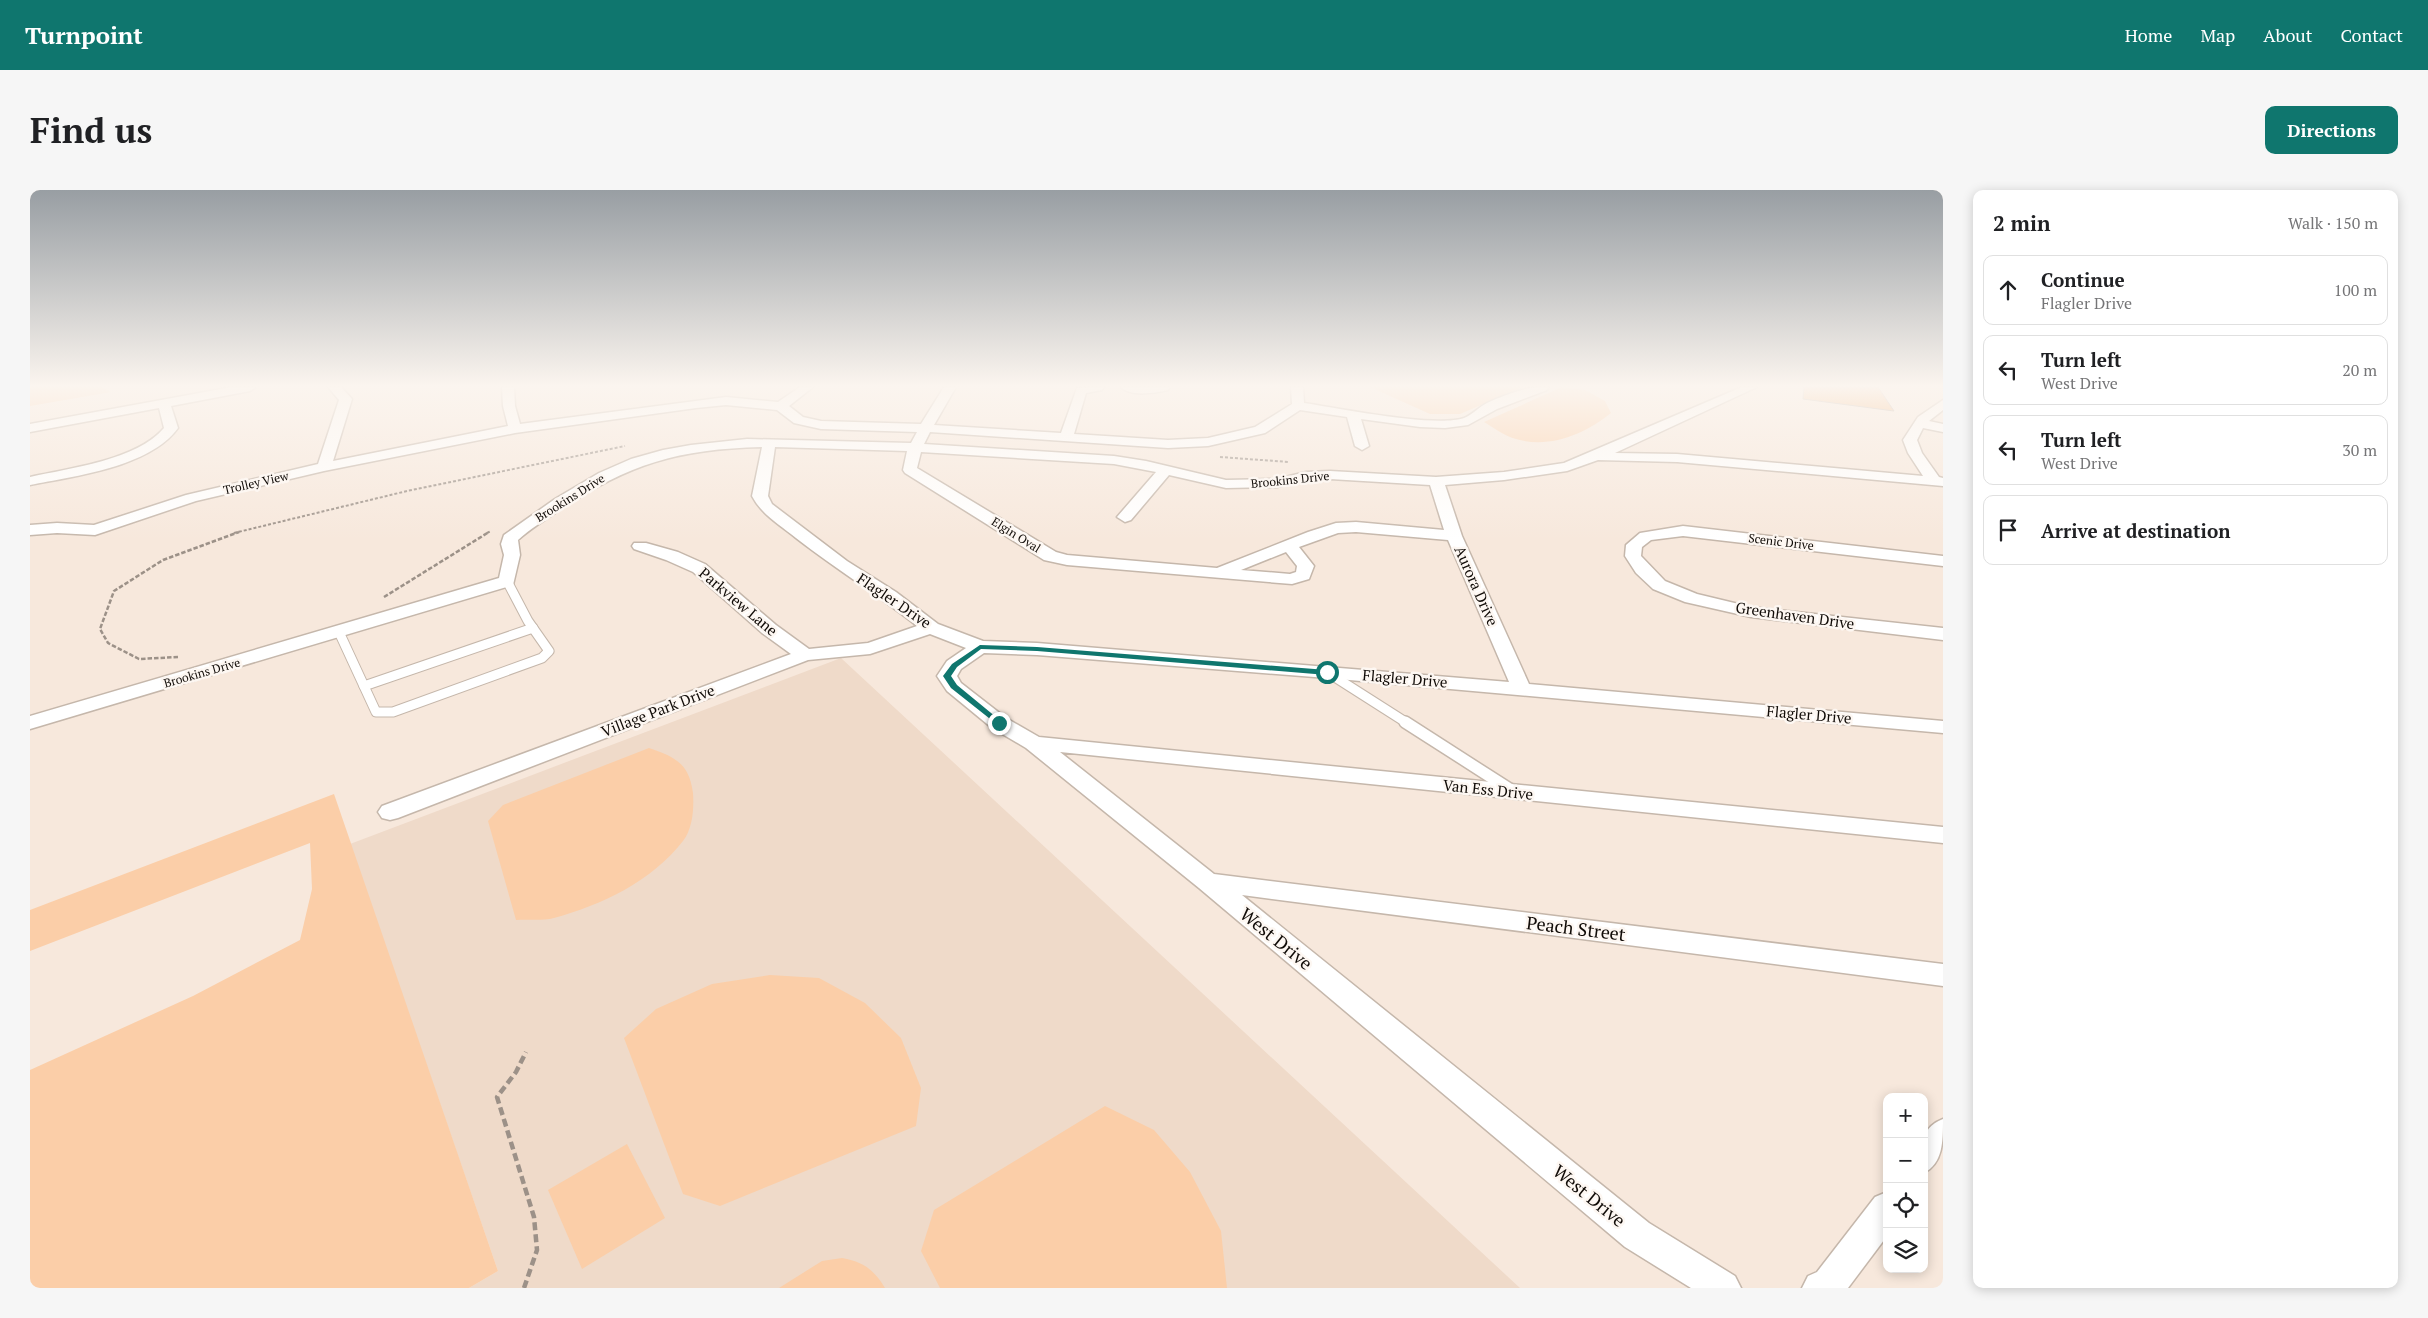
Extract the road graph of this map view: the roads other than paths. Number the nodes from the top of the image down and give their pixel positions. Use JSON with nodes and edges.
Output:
{"nodes":[{"id":1,"x":164,"y":438,"type":"edge"},
{"id":2,"x":333,"y":438,"type":"edge"},
{"id":3,"x":469,"y":438,"type":"edge"},
{"id":4,"x":921,"y":438,"type":"edge"},
{"id":5,"x":1084,"y":438,"type":"edge"},
{"id":6,"x":1224,"y":438,"type":"edge"},
{"id":7,"x":1360,"y":438,"type":"edge"},
{"id":8,"x":1635,"y":438,"type":"edge"},
{"id":9,"x":1911,"y":438,"type":"edge"},
{"id":10,"x":769,"y":444,"type":"junction"},
{"id":11,"x":1362,"y":446,"type":"dead end"},
{"id":12,"x":916,"y":447,"type":"junction"},
{"id":13,"x":1594,"y":457,"type":"junction"},
{"id":14,"x":324,"y":467,"type":"junction"},
{"id":15,"x":1166,"y":471,"type":"junction"},
{"id":16,"x":30,"y":481,"type":"edge"},
{"id":17,"x":1436,"y":481,"type":"junction"},
{"id":18,"x":1939,"y":482,"type":"edge"},
{"id":19,"x":1125,"y":518,"type":"dead end"},
{"id":20,"x":30,"y":530,"type":"edge"},
{"id":21,"x":1454,"y":536,"type":"junction"},
{"id":22,"x":1289,"y":545,"type":"junction"},
{"id":23,"x":640,"y":546,"type":"dead end"},
{"id":24,"x":1633,"y":556,"type":"joint"},
{"id":25,"x":1943,"y":561,"type":"edge"},
{"id":26,"x":1219,"y":573,"type":"junction"},
{"id":27,"x":507,"y":581,"type":"junction"},
{"id":28,"x":533,"y":628,"type":"junction"},
{"id":29,"x":930,"y":628,"type":"junction"},
{"id":30,"x":339,"y":632,"type":"junction"},
{"id":31,"x":1943,"y":634,"type":"edge"},
{"id":32,"x":980,"y":647,"type":"junction"},
{"id":33,"x":805,"y":655,"type":"junction"},
{"id":34,"x":1327,"y":672,"type":"junction"},
{"id":35,"x":364,"y":686,"type":"junction"},
{"id":36,"x":1522,"y":690,"type":"junction"},
{"id":37,"x":30,"y":723,"type":"edge"},
{"id":38,"x":1943,"y":727,"type":"edge"},
{"id":39,"x":1034,"y":743,"type":"junction"},
{"id":40,"x":1516,"y":793,"type":"junction"},
{"id":41,"x":390,"y":812,"type":"dead end"},
{"id":42,"x":1943,"y":836,"type":"edge"},
{"id":43,"x":1208,"y":882,"type":"junction"},
{"id":44,"x":1943,"y":975,"type":"edge"},
{"id":45,"x":1943,"y":1133,"type":"edge"},
{"id":46,"x":1928,"y":1153,"type":"edge"},
{"id":47,"x":1883,"y":1213,"type":"edge"},
{"id":48,"x":1723,"y":1288,"type":"edge"},
{"id":49,"x":1820,"y":1288,"type":"edge"}],
"edges":[{"from":1,"to":16,"type":"street"},
{"from":2,"to":14,"type":"street"},
{"from":3,"to":14,"type":"street","name":"Trolley View"},
{"from":4,"to":12,"type":"street"},
{"from":5,"to":6,"type":"street"},
{"from":7,"to":11,"type":"street"},
{"from":8,"to":13,"type":"street","name":"Brookins Drive"},
{"from":9,"to":18,"type":"street"},
{"from":10,"to":12,"type":"street","name":"Brookins Drive"},
{"from":10,"to":27,"type":"street","name":"Brookins Drive"},
{"from":10,"to":29,"type":"street","name":"Flagler Drive"},
{"from":12,"to":15,"type":"street","name":"Brookins Drive"},
{"from":12,"to":26,"type":"street","name":"Elgin Oval"},
{"from":13,"to":17,"type":"street","name":"Brookins Drive"},
{"from":13,"to":18,"type":"street"},
{"from":14,"to":20,"type":"street","name":"Trolley View"},
{"from":15,"to":17,"type":"street","name":"Brookins Drive"},
{"from":15,"to":19,"type":"street"},
{"from":17,"to":21,"type":"street","name":"Aurora Drive"},
{"from":21,"to":22,"type":"street","name":"Elgin Oval"},
{"from":21,"to":36,"type":"street","name":"Aurora Drive"},
{"from":22,"to":26,"type":"street","name":"Elgin Oval"},
{"from":22,"to":26,"type":"street","name":"Elgin Oval"},
{"from":23,"to":33,"type":"street","name":"Parkview Lane"},
{"from":24,"to":25,"type":"street","name":"Scenic Drive"},
{"from":24,"to":31,"type":"street","name":"Greenhaven Drive"},
{"from":27,"to":28,"type":"lane"},
{"from":27,"to":30,"type":"street","name":"Brookins Drive"},
{"from":28,"to":35,"type":"lane"},
{"from":28,"to":35,"type":"lane"},
{"from":29,"to":32,"type":"street","name":"Flagler Drive"},
{"from":29,"to":33,"type":"street","name":"Village Park Drive"},
{"from":30,"to":35,"type":"lane"},
{"from":30,"to":37,"type":"street","name":"Brookins Drive"},
{"from":32,"to":34,"type":"street","name":"Flagler Drive"},
{"from":32,"to":39,"type":"street","name":"West Drive"},
{"from":33,"to":41,"type":"street","name":"Village Park Drive"},
{"from":34,"to":36,"type":"street","name":"Flagler Drive"},
{"from":34,"to":40,"type":"lane"},
{"from":36,"to":38,"type":"street","name":"Flagler Drive"},
{"from":39,"to":40,"type":"street","name":"Van Ess Drive"},
{"from":39,"to":43,"type":"street","name":"West Drive"},
{"from":40,"to":42,"type":"street","name":"Van Ess Drive"},
{"from":43,"to":44,"type":"street","name":"Peach Street"},
{"from":43,"to":48,"type":"street","name":"West Drive"},
{"from":45,"to":46,"type":"street"},
{"from":47,"to":49,"type":"street"}]}
